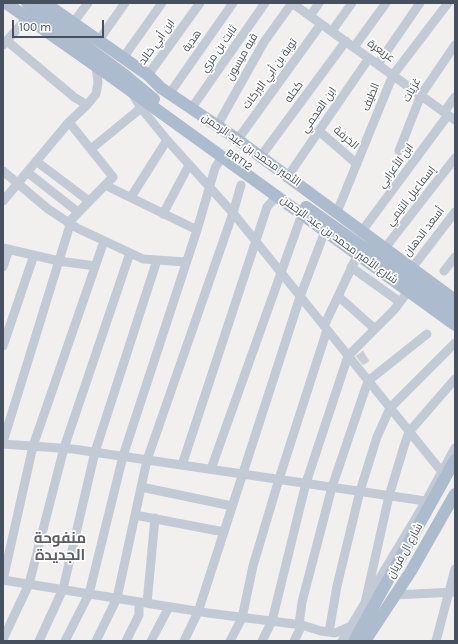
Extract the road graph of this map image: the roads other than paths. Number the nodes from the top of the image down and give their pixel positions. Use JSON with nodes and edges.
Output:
{"nodes":[{"id":1,"x":6,"y":3,"type":"edge"},
{"id":2,"x":27,"y":3,"type":"edge"},
{"id":3,"x":88,"y":3,"type":"edge"},
{"id":4,"x":125,"y":3,"type":"edge"},
{"id":5,"x":162,"y":3,"type":"edge"},
{"id":6,"x":200,"y":3,"type":"edge"},
{"id":7,"x":233,"y":3,"type":"edge"},
{"id":8,"x":265,"y":3,"type":"edge"},
{"id":9,"x":292,"y":3,"type":"edge"},
{"id":10,"x":318,"y":3,"type":"edge"},
{"id":11,"x":352,"y":3,"type":"edge"},
{"id":12,"x":386,"y":3,"type":"edge"},
{"id":13,"x":420,"y":3,"type":"edge"},
{"id":14,"x":448,"y":3,"type":"edge"},
{"id":15,"x":48,"y":4,"type":"edge"},
{"id":16,"x":310,"y":16,"type":"junction"},
{"id":17,"x":27,"y":18,"type":"junction"},
{"id":18,"x":73,"y":23,"type":"junction"},
{"id":19,"x":321,"y":24,"type":"junction"},
{"id":20,"x":332,"y":31,"type":"junction"},
{"id":21,"x":99,"y":40,"type":"junction"},
{"id":22,"x":346,"y":41,"type":"junction"},
{"id":23,"x":5,"y":43,"type":"edge"},
{"id":24,"x":455,"y":45,"type":"edge"},
{"id":25,"x":354,"y":47,"type":"junction"},
{"id":26,"x":369,"y":58,"type":"junction"},
{"id":27,"x":125,"y":59,"type":"junction"},
{"id":28,"x":378,"y":64,"type":"junction"},
{"id":29,"x":96,"y":66,"type":"junction"},
{"id":30,"x":148,"y":75,"type":"junction"},
{"id":31,"x":393,"y":75,"type":"junction"},
{"id":32,"x":113,"y":78,"type":"junction"},
{"id":33,"x":130,"y":79,"type":"junction"},
{"id":34,"x":166,"y":90,"type":"junction"},
{"id":35,"x":137,"y":92,"type":"junction"},
{"id":36,"x":421,"y":95,"type":"junction"},
{"id":37,"x":455,"y":98,"type":"edge"},
{"id":38,"x":143,"y":105,"type":"junction"},
{"id":39,"x":87,"y":106,"type":"junction"},
{"id":40,"x":192,"y":109,"type":"junction"},
{"id":41,"x":449,"y":116,"type":"edge"},
{"id":42,"x":69,"y":122,"type":"junction"},
{"id":43,"x":217,"y":126,"type":"junction"},
{"id":44,"x":319,"y":130,"type":"junction"},
{"id":45,"x":238,"y":139,"type":"junction"},
{"id":46,"x":167,"y":140,"type":"junction"},
{"id":47,"x":91,"y":150,"type":"junction"},
{"id":48,"x":399,"y":151,"type":"dead end"},
{"id":49,"x":261,"y":156,"type":"junction"},
{"id":50,"x":222,"y":157,"type":"junction"},
{"id":51,"x":455,"y":158,"type":"edge"},
{"id":52,"x":36,"y":161,"type":"junction"},
{"id":53,"x":357,"y":164,"type":"junction"},
{"id":54,"x":189,"y":165,"type":"junction"},
{"id":55,"x":3,"y":171,"type":"edge"},
{"id":56,"x":27,"y":172,"type":"junction"},
{"id":57,"x":288,"y":176,"type":"junction"},
{"id":58,"x":17,"y":183,"type":"junction"},
{"id":59,"x":105,"y":184,"type":"junction"},
{"id":60,"x":241,"y":185,"type":"dead end"},
{"id":61,"x":210,"y":189,"type":"junction"},
{"id":62,"x":277,"y":196,"type":"junction"},
{"id":63,"x":131,"y":197,"type":"junction"},
{"id":64,"x":3,"y":201,"type":"edge"},
{"id":65,"x":89,"y":201,"type":"junction"},
{"id":66,"x":78,"y":212,"type":"junction"},
{"id":67,"x":337,"y":212,"type":"junction"},
{"id":68,"x":455,"y":212,"type":"edge"},
{"id":69,"x":233,"y":213,"type":"junction"},
{"id":70,"x":163,"y":214,"type":"junction"},
{"id":71,"x":302,"y":214,"type":"junction"},
{"id":72,"x":69,"y":224,"type":"junction"},
{"id":73,"x":197,"y":230,"type":"junction"},
{"id":74,"x":325,"y":231,"type":"junction"},
{"id":75,"x":362,"y":231,"type":"junction"},
{"id":76,"x":104,"y":241,"type":"junction"},
{"id":77,"x":256,"y":242,"type":"junction"},
{"id":78,"x":385,"y":248,"type":"junction"},
{"id":79,"x":6,"y":249,"type":"edge"},
{"id":80,"x":130,"y":253,"type":"junction"},
{"id":81,"x":358,"y":254,"type":"junction"},
{"id":82,"x":34,"y":255,"type":"junction"},
{"id":83,"x":455,"y":257,"type":"edge"},
{"id":84,"x":157,"y":260,"type":"junction"},
{"id":85,"x":59,"y":261,"type":"junction"},
{"id":86,"x":186,"y":262,"type":"junction"},
{"id":87,"x":95,"y":266,"type":"junction"},
{"id":88,"x":3,"y":267,"type":"edge"},
{"id":89,"x":352,"y":267,"type":"junction"},
{"id":90,"x":412,"y":268,"type":"junction"},
{"id":91,"x":444,"y":271,"type":"dead end"},
{"id":92,"x":280,"y":272,"type":"junction"},
{"id":93,"x":409,"y":290,"type":"junction"},
{"id":94,"x":338,"y":296,"type":"junction"},
{"id":95,"x":300,"y":297,"type":"junction"},
{"id":96,"x":455,"y":300,"type":"edge"},
{"id":97,"x":400,"y":302,"type":"junction"},
{"id":98,"x":430,"y":306,"type":"junction"},
{"id":99,"x":455,"y":312,"type":"edge"},
{"id":100,"x":455,"y":324,"type":"edge"},
{"id":101,"x":325,"y":328,"type":"junction"},
{"id":102,"x":375,"y":329,"type":"junction"},
{"id":103,"x":455,"y":329,"type":"edge"},
{"id":104,"x":427,"y":334,"type":"dead end"},
{"id":105,"x":455,"y":342,"type":"edge"},
{"id":106,"x":3,"y":346,"type":"edge"},
{"id":107,"x":348,"y":356,"type":"junction"},
{"id":108,"x":455,"y":379,"type":"edge"},
{"id":109,"x":368,"y":381,"type":"junction"},
{"id":110,"x":390,"y":408,"type":"junction"},
{"id":111,"x":409,"y":432,"type":"junction"},
{"id":112,"x":3,"y":443,"type":"edge"},
{"id":113,"x":34,"y":446,"type":"junction"},
{"id":114,"x":64,"y":448,"type":"junction"},
{"id":115,"x":455,"y":448,"type":"edge"},
{"id":116,"x":95,"y":452,"type":"junction"},
{"id":117,"x":123,"y":456,"type":"junction"},
{"id":118,"x":147,"y":460,"type":"junction"},
{"id":119,"x":455,"y":460,"type":"edge"},
{"id":120,"x":182,"y":465,"type":"junction"},
{"id":121,"x":211,"y":469,"type":"junction"},
{"id":122,"x":242,"y":474,"type":"junction"},
{"id":123,"x":443,"y":475,"type":"junction"},
{"id":124,"x":279,"y":479,"type":"junction"},
{"id":125,"x":306,"y":483,"type":"junction"},
{"id":126,"x":141,"y":487,"type":"junction"},
{"id":127,"x":332,"y":487,"type":"junction"},
{"id":128,"x":360,"y":491,"type":"junction"},
{"id":129,"x":455,"y":494,"type":"edge"},
{"id":130,"x":389,"y":496,"type":"junction"},
{"id":131,"x":429,"y":502,"type":"junction"},
{"id":132,"x":232,"y":506,"type":"junction"},
{"id":133,"x":135,"y":515,"type":"junction"},
{"id":134,"x":154,"y":518,"type":"junction"},
{"id":135,"x":224,"y":532,"type":"junction"},
{"id":136,"x":455,"y":569,"type":"edge"},
{"id":137,"x":3,"y":580,"type":"edge"},
{"id":138,"x":29,"y":584,"type":"junction"},
{"id":139,"x":62,"y":589,"type":"junction"},
{"id":140,"x":451,"y":592,"type":"edge"},
{"id":141,"x":89,"y":594,"type":"junction"},
{"id":142,"x":394,"y":595,"type":"junction"},
{"id":143,"x":117,"y":598,"type":"junction"},
{"id":144,"x":143,"y":603,"type":"junction"},
{"id":145,"x":365,"y":603,"type":"junction"},
{"id":146,"x":169,"y":607,"type":"junction"},
{"id":147,"x":198,"y":612,"type":"junction"},
{"id":148,"x":242,"y":618,"type":"junction"},
{"id":149,"x":272,"y":621,"type":"junction"},
{"id":150,"x":300,"y":625,"type":"junction"},
{"id":151,"x":352,"y":626,"type":"junction"},
{"id":152,"x":327,"y":635,"type":"edge"},
{"id":153,"x":3,"y":639,"type":"edge"},
{"id":154,"x":39,"y":641,"type":"edge"},
{"id":155,"x":65,"y":641,"type":"edge"},
{"id":156,"x":96,"y":641,"type":"edge"},
{"id":157,"x":126,"y":641,"type":"edge"},
{"id":158,"x":152,"y":641,"type":"edge"},
{"id":159,"x":184,"y":641,"type":"edge"},
{"id":160,"x":230,"y":641,"type":"edge"},
{"id":161,"x":262,"y":641,"type":"edge"},
{"id":162,"x":294,"y":641,"type":"edge"},
{"id":163,"x":342,"y":641,"type":"edge"},
{"id":164,"x":354,"y":641,"type":"edge"},
{"id":165,"x":366,"y":641,"type":"edge"},
{"id":166,"x":436,"y":641,"type":"edge"}],
"edges":[{"from":1,"to":17,"type":"main road"},
{"from":2,"to":33,"type":"main road","name":"BRT12"},
{"from":3,"to":18,"type":"street"},
{"from":4,"to":21,"type":"street"},
{"from":5,"to":27,"type":"street"},
{"from":6,"to":30,"type":"street","name":"ابن أبي خالد"},
{"from":7,"to":34,"type":"street","name":"هدية"},
{"from":8,"to":40,"type":"street","name":"ثابت بن مري"},
{"from":9,"to":16,"type":"street","name":"عريعرة"},
{"from":9,"to":43,"type":"street","name":"قبه ميسون"},
{"from":10,"to":16,"type":"street"},
{"from":11,"to":20,"type":"street"},
{"from":12,"to":25,"type":"street"},
{"from":13,"to":28,"type":"street"},
{"from":14,"to":31,"type":"street","name":"الطيف"},
{"from":15,"to":18,"type":"main road","name":"الأمير محمد بن عبد الرحمن"},
{"from":16,"to":19,"type":"street","name":"عريعرة"},
{"from":17,"to":23,"type":"street"},
{"from":17,"to":29,"type":"main road"},
{"from":18,"to":21,"type":"main road","name":"الأمير محمد بن عبد الرحمن"},
{"from":19,"to":20,"type":"street","name":"عريعرة"},
{"from":19,"to":45,"type":"street","name":"توبة بن أبي البركات"},
{"from":20,"to":22,"type":"street","name":"عريعرة"},
{"from":21,"to":27,"type":"main road","name":"الأمير محمد بن عبد الرحمن"},
{"from":22,"to":25,"type":"street","name":"عريعرة"},
{"from":22,"to":49,"type":"street","name":"كحله"},
{"from":23,"to":39,"type":"street"},
{"from":24,"to":36,"type":"street","name":"غزيات"},
{"from":25,"to":26,"type":"street","name":"عريعرة"},
{"from":26,"to":28,"type":"street","name":"عريعرة"},
{"from":26,"to":44,"type":"street","name":"ابن العجمي"},
{"from":27,"to":30,"type":"main road","name":"الأمير محمد بن عبد الرحمن"},
{"from":27,"to":33,"type":"main road"},
{"from":28,"to":31,"type":"street","name":"عريعرة"},
{"from":29,"to":32,"type":"main road"},
{"from":29,"to":39,"type":"street"},
{"from":30,"to":34,"type":"main road","name":"الأمير محمد بن عبد الرحمن"},
{"from":31,"to":36,"type":"street","name":"عريعرة"},
{"from":31,"to":53,"type":"street","name":"الطيف"},
{"from":32,"to":33,"type":"main road"},
{"from":32,"to":35,"type":"main road"},
{"from":33,"to":35,"type":"main road","name":"BRT12"},
{"from":34,"to":35,"type":"main road"},
{"from":34,"to":40,"type":"main road","name":"الأمير محمد بن عبد الرحمن"},
{"from":35,"to":38,"type":"main road"},
{"from":35,"to":99,"type":"main road","name":"BRT12"},
{"from":36,"to":41,"type":"street","name":"عريعرة"},
{"from":36,"to":48,"type":"street","name":"غزيات"},
{"from":37,"to":41,"type":"street","name":"ابن الأعرابي"},
{"from":38,"to":46,"type":"street"},
{"from":38,"to":47,"type":"street"},
{"from":38,"to":50,"type":"main road","name":"الأمير محمد بن عبد الرحمن"},
{"from":39,"to":42,"type":"street"},
{"from":40,"to":43,"type":"main road","name":"الأمير محمد بن عبد الرحمن"},
{"from":41,"to":75,"type":"street","name":"ابن الأعرابي"},
{"from":42,"to":47,"type":"street"},
{"from":42,"to":52,"type":"street"},
{"from":43,"to":45,"type":"main road","name":"الأمير محمد بن عبد الرحمن"},
{"from":44,"to":53,"type":"street","name":"الخرفة"},
{"from":44,"to":57,"type":"street","name":"ابن العجمي"},
{"from":45,"to":49,"type":"main road","name":"الأمير محمد بن عبد الرحمن"},
{"from":46,"to":54,"type":"street"},
{"from":46,"to":63,"type":"street"},
{"from":47,"to":59,"type":"street"},
{"from":49,"to":57,"type":"main road","name":"الأمير محمد بن عبد الرحمن"},
{"from":50,"to":61,"type":"street"},
{"from":50,"to":62,"type":"main road","name":"شارع الأمير محمد بن عبد الرحمن"},
{"from":51,"to":78,"type":"street","name":"إسماعيل التيمي"},
{"from":52,"to":56,"type":"street"},
{"from":52,"to":65,"type":"street"},
{"from":53,"to":67,"type":"street","name":"الطيف"},
{"from":54,"to":61,"type":"street"},
{"from":54,"to":70,"type":"street"},
{"from":55,"to":58,"type":"street"},
{"from":56,"to":58,"type":"street"},
{"from":56,"to":66,"type":"street"},
{"from":57,"to":67,"type":"main road","name":"الأمير محمد بن عبد الرحمن"},
{"from":58,"to":64,"type":"street"},
{"from":58,"to":72,"type":"street"},
{"from":59,"to":63,"type":"street"},
{"from":59,"to":65,"type":"street"},
{"from":60,"to":69,"type":"street"},
{"from":61,"to":69,"type":"street"},
{"from":61,"to":73,"type":"street"},
{"from":62,"to":71,"type":"main road","name":"شارع الأمير محمد بن عبد الرحمن"},
{"from":62,"to":77,"type":"street"},
{"from":63,"to":70,"type":"street"},
{"from":65,"to":66,"type":"street"},
{"from":66,"to":72,"type":"street"},
{"from":67,"to":75,"type":"main road","name":"الأمير محمد بن عبد الرحمن"},
{"from":68,"to":90,"type":"street","name":"أسعد الدهان"},
{"from":69,"to":77,"type":"street"},
{"from":69,"to":118,"type":"street"},
{"from":70,"to":73,"type":"street"},
{"from":71,"to":74,"type":"main road","name":"شارع الأمير محمد بن عبد الرحمن"},
{"from":71,"to":92,"type":"street"},
{"from":72,"to":76,"type":"street"},
{"from":72,"to":85,"type":"street"},
{"from":73,"to":86,"type":"street"},
{"from":74,"to":81,"type":"main road","name":"شارع الأمير محمد بن عبد الرحمن"},
{"from":74,"to":95,"type":"street"},
{"from":75,"to":78,"type":"main road","name":"الأمير محمد بن عبد الرحمن"},
{"from":76,"to":80,"type":"street"},
{"from":76,"to":87,"type":"street"},
{"from":77,"to":92,"type":"street"},
{"from":77,"to":120,"type":"street"},
{"from":78,"to":90,"type":"main road","name":"الأمير محمد بن عبد الرحمن"},
{"from":79,"to":82,"type":"street"},
{"from":79,"to":88,"type":"street"},
{"from":80,"to":84,"type":"street"},
{"from":80,"to":114,"type":"street"},
{"from":81,"to":89,"type":"street"},
{"from":81,"to":93,"type":"main road","name":"شارع الأمير محمد بن عبد الرحمن"},
{"from":82,"to":85,"type":"street"},
{"from":82,"to":106,"type":"street"},
{"from":83,"to":91,"type":"street"},
{"from":84,"to":86,"type":"street"},
{"from":84,"to":116,"type":"street"},
{"from":85,"to":87,"type":"street"},
{"from":85,"to":112,"type":"street"},
{"from":86,"to":117,"type":"street"},
{"from":87,"to":113,"type":"street"},
{"from":89,"to":94,"type":"street"},
{"from":89,"to":97,"type":"street"},
{"from":90,"to":96,"type":"main road","name":"الأمير محمد بن عبد الرحمن"},
{"from":92,"to":95,"type":"street"},
{"from":92,"to":121,"type":"street"},
{"from":93,"to":97,"type":"street"},
{"from":93,"to":98,"type":"main road","name":"شارع الأمير محمد بن عبد الرحمن"},
{"from":94,"to":101,"type":"street"},
{"from":94,"to":102,"type":"street"},
{"from":95,"to":101,"type":"street"},
{"from":95,"to":122,"type":"street"},
{"from":97,"to":102,"type":"street"},
{"from":98,"to":100,"type":"main road","name":"شارع الأمير محمد بن عبد الرحمن"},
{"from":98,"to":103,"type":"street"},
{"from":101,"to":107,"type":"street"},
{"from":101,"to":124,"type":"street"},
{"from":102,"to":107,"type":"street"},
{"from":104,"to":109,"type":"street"},
{"from":105,"to":110,"type":"street"},
{"from":107,"to":109,"type":"street"},
{"from":107,"to":125,"type":"street"},
{"from":108,"to":111,"type":"street"},
{"from":109,"to":110,"type":"street"},
{"from":109,"to":127,"type":"street"},
{"from":110,"to":111,"type":"street"},
{"from":110,"to":128,"type":"street"},
{"from":111,"to":123,"type":"street"},
{"from":111,"to":130,"type":"street"},
{"from":112,"to":113,"type":"street"},
{"from":113,"to":114,"type":"street"},
{"from":113,"to":137,"type":"street"},
{"from":114,"to":116,"type":"street"},
{"from":114,"to":138,"type":"street"},
{"from":115,"to":123,"type":"street"},
{"from":116,"to":117,"type":"street"},
{"from":116,"to":139,"type":"street"},
{"from":117,"to":118,"type":"street"},
{"from":117,"to":141,"type":"street"},
{"from":118,"to":120,"type":"street"},
{"from":118,"to":126,"type":"street"},
{"from":119,"to":123,"type":"main road","name":"شارع ال فريان"},
{"from":120,"to":121,"type":"street"},
{"from":121,"to":122,"type":"street"},
{"from":122,"to":124,"type":"street"},
{"from":122,"to":132,"type":"street"},
{"from":123,"to":131,"type":"main road","name":"شارع ال فريان"},
{"from":124,"to":125,"type":"street"},
{"from":124,"to":148,"type":"street"},
{"from":125,"to":127,"type":"street"},
{"from":125,"to":149,"type":"street"},
{"from":126,"to":132,"type":"street"},
{"from":126,"to":133,"type":"street"},
{"from":127,"to":128,"type":"street"},
{"from":127,"to":150,"type":"street"},
{"from":128,"to":130,"type":"street"},
{"from":128,"to":152,"type":"street"},
{"from":129,"to":142,"type":"main road","name":"شارع ال فريان"},
{"from":130,"to":131,"type":"street"},
{"from":130,"to":145,"type":"street"},
{"from":131,"to":145,"type":"street"},
{"from":131,"to":164,"type":"main road","name":"شارع ال فريان"},
{"from":132,"to":135,"type":"street"},
{"from":133,"to":134,"type":"street"},
{"from":133,"to":143,"type":"street"},
{"from":134,"to":135,"type":"street"},
{"from":134,"to":144,"type":"street"},
{"from":135,"to":147,"type":"street"},
{"from":136,"to":140,"type":"street"},
{"from":137,"to":138,"type":"street"},
{"from":138,"to":139,"type":"street"},
{"from":138,"to":153,"type":"street"},
{"from":139,"to":141,"type":"street"},
{"from":139,"to":154,"type":"street"},
{"from":140,"to":142,"type":"street"},
{"from":140,"to":166,"type":"street"},
{"from":141,"to":143,"type":"street"},
{"from":141,"to":155,"type":"street"},
{"from":142,"to":165,"type":"main road","name":"شارع ال فريان"},
{"from":143,"to":144,"type":"street"},
{"from":143,"to":156,"type":"street"},
{"from":144,"to":146,"type":"street"},
{"from":144,"to":157,"type":"street"},
{"from":145,"to":151,"type":"street"},
{"from":146,"to":147,"type":"street"},
{"from":146,"to":158,"type":"street"},
{"from":147,"to":148,"type":"street"},
{"from":147,"to":159,"type":"street"},
{"from":148,"to":149,"type":"street"},
{"from":148,"to":160,"type":"street"},
{"from":149,"to":150,"type":"street"},
{"from":149,"to":161,"type":"street"},
{"from":150,"to":152,"type":"street"},
{"from":150,"to":162,"type":"street"},
{"from":151,"to":152,"type":"street"},
{"from":151,"to":163,"type":"street"}]}
